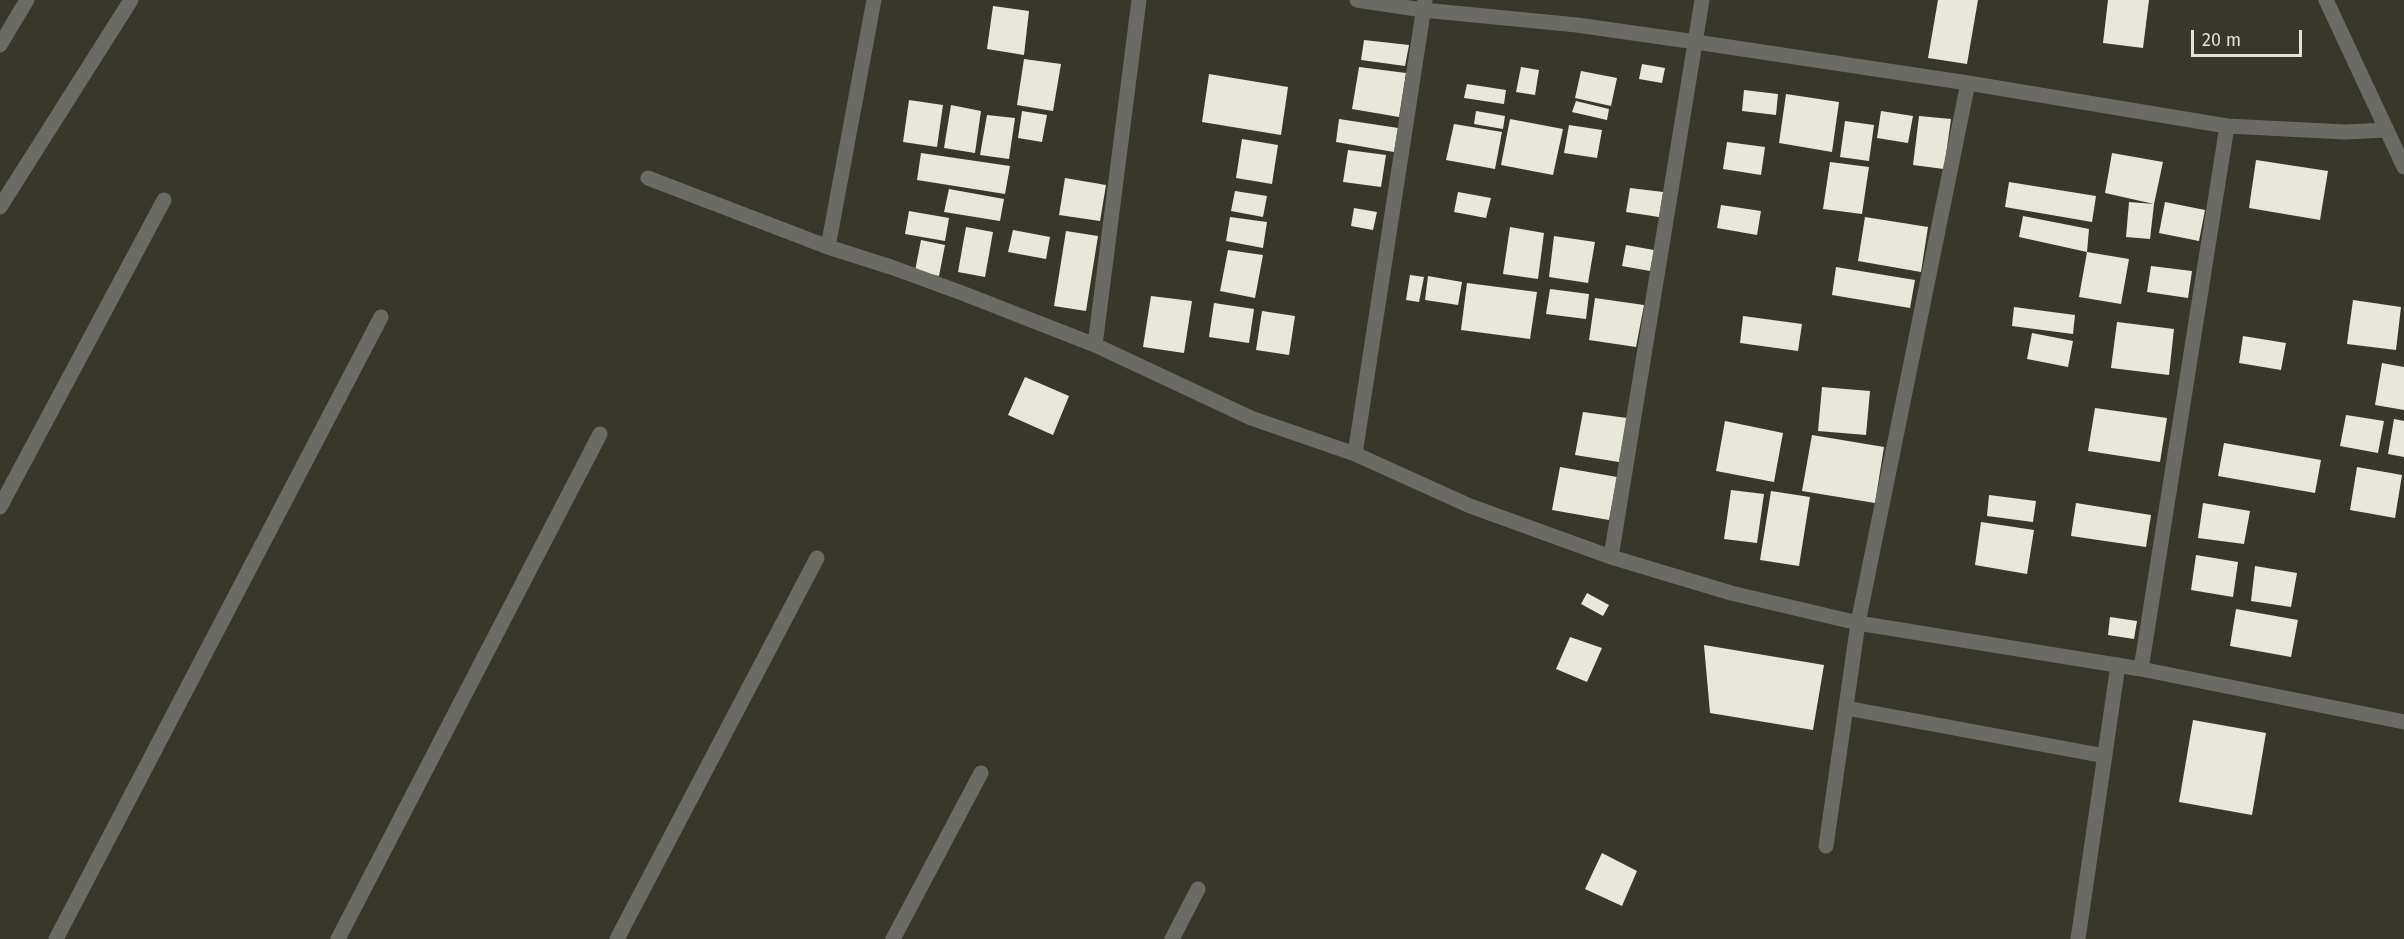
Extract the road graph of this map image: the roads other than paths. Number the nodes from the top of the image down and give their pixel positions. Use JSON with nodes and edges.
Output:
{"nodes":[{"id":1,"x":27,"y":0,"type":"edge"},
{"id":2,"x":130,"y":0,"type":"edge"},
{"id":3,"x":874,"y":0,"type":"edge"},
{"id":4,"x":1139,"y":0,"type":"edge"},
{"id":5,"x":1357,"y":0,"type":"edge"},
{"id":6,"x":1702,"y":0,"type":"edge"},
{"id":7,"x":2326,"y":0,"type":"edge"},
{"id":8,"x":1424,"y":5,"type":"edge"},
{"id":9,"x":1696,"y":42,"type":"junction"},
{"id":10,"x":0,"y":45,"type":"edge"},
{"id":11,"x":1968,"y":83,"type":"junction"},
{"id":12,"x":2227,"y":126,"type":"junction"},
{"id":13,"x":2386,"y":129,"type":"junction"},
{"id":14,"x":2404,"y":167,"type":"edge"},
{"id":15,"x":648,"y":178,"type":"dead end"},
{"id":16,"x":164,"y":200,"type":"dead end"},
{"id":17,"x":0,"y":207,"type":"edge"},
{"id":18,"x":828,"y":247,"type":"junction"},
{"id":19,"x":381,"y":317,"type":"dead end"},
{"id":20,"x":1095,"y":345,"type":"junction"},
{"id":21,"x":600,"y":434,"type":"dead end"},
{"id":22,"x":1355,"y":454,"type":"junction"},
{"id":23,"x":0,"y":507,"type":"edge"},
{"id":24,"x":1611,"y":557,"type":"junction"},
{"id":25,"x":817,"y":558,"type":"dead end"},
{"id":26,"x":1857,"y":623,"type":"junction"},
{"id":27,"x":2118,"y":665,"type":"junction"},
{"id":28,"x":2141,"y":669,"type":"junction"},
{"id":29,"x":1846,"y":708,"type":"junction"},
{"id":30,"x":2404,"y":720,"type":"edge"},
{"id":31,"x":2105,"y":756,"type":"junction"},
{"id":32,"x":981,"y":773,"type":"dead end"},
{"id":33,"x":1826,"y":846,"type":"dead end"},
{"id":34,"x":1198,"y":889,"type":"dead end"},
{"id":35,"x":56,"y":939,"type":"edge"},
{"id":36,"x":338,"y":939,"type":"edge"},
{"id":37,"x":617,"y":939,"type":"edge"},
{"id":38,"x":894,"y":939,"type":"edge"},
{"id":39,"x":1172,"y":939,"type":"edge"},
{"id":40,"x":2078,"y":939,"type":"edge"}],
"edges":[{"from":1,"to":10,"type":"street"},
{"from":2,"to":17,"type":"street"},
{"from":3,"to":18,"type":"street"},
{"from":4,"to":20,"type":"street"},
{"from":5,"to":8,"type":"street"},
{"from":6,"to":9,"type":"street"},
{"from":7,"to":13,"type":"street"},
{"from":8,"to":9,"type":"street"},
{"from":8,"to":22,"type":"street"},
{"from":9,"to":11,"type":"street"},
{"from":9,"to":24,"type":"street"},
{"from":11,"to":12,"type":"street"},
{"from":11,"to":26,"type":"street"},
{"from":12,"to":13,"type":"street"},
{"from":12,"to":28,"type":"street"},
{"from":13,"to":14,"type":"street"},
{"from":15,"to":18,"type":"street"},
{"from":16,"to":23,"type":"street"},
{"from":18,"to":20,"type":"street"},
{"from":19,"to":35,"type":"street"},
{"from":20,"to":22,"type":"street"},
{"from":21,"to":36,"type":"street"},
{"from":22,"to":24,"type":"street"},
{"from":24,"to":26,"type":"street"},
{"from":25,"to":37,"type":"street"},
{"from":26,"to":27,"type":"street"},
{"from":26,"to":29,"type":"street"},
{"from":27,"to":28,"type":"street"},
{"from":27,"to":31,"type":"street"},
{"from":28,"to":30,"type":"street"},
{"from":29,"to":31,"type":"street"},
{"from":29,"to":33,"type":"street"},
{"from":31,"to":40,"type":"street"},
{"from":32,"to":38,"type":"street"},
{"from":34,"to":39,"type":"street"}]}
